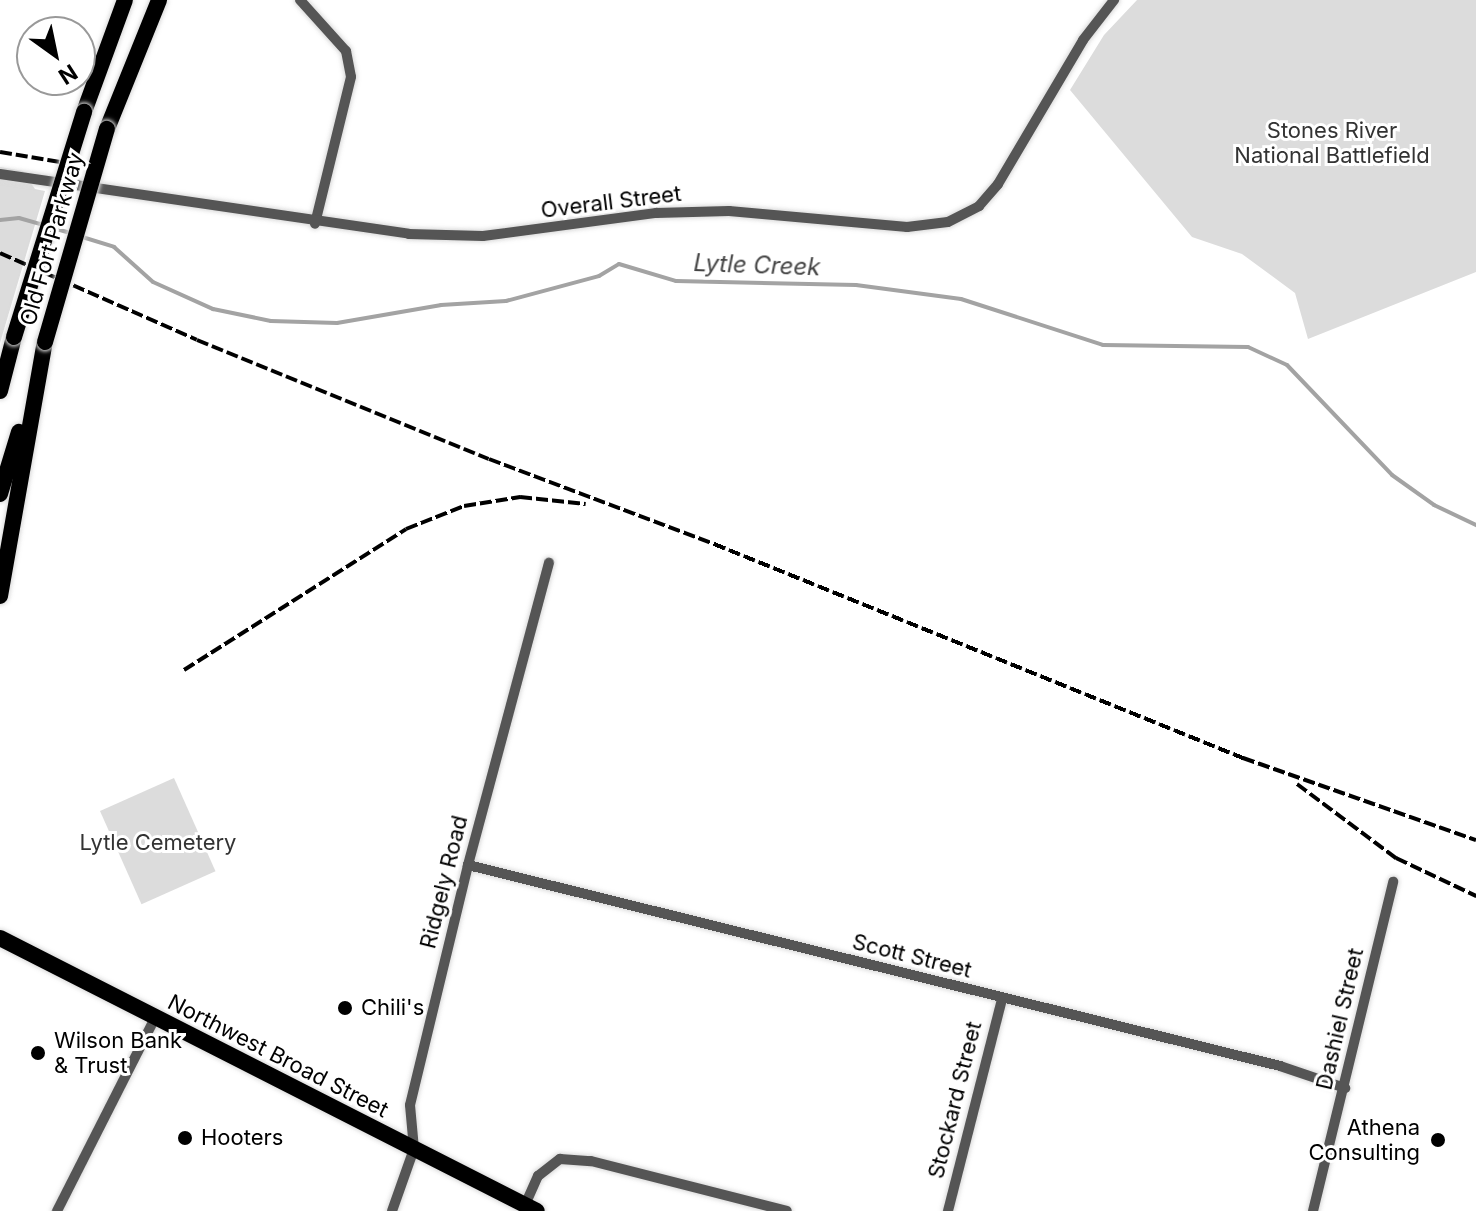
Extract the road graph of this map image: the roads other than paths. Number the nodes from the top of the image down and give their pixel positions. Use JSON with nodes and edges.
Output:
{"nodes":[{"id":1,"x":125,"y":0,"type":"edge"},
{"id":2,"x":159,"y":0,"type":"edge"},
{"id":3,"x":300,"y":0,"type":"edge"},
{"id":4,"x":1114,"y":0,"type":"edge"},
{"id":5,"x":0,"y":174,"type":"edge"},
{"id":6,"x":315,"y":224,"type":"junction"},
{"id":7,"x":14,"y":337,"type":"junction"},
{"id":8,"x":45,"y":342,"type":"junction"},
{"id":9,"x":0,"y":374,"type":"edge"},
{"id":10,"x":0,"y":391,"type":"edge"},
{"id":11,"x":0,"y":494,"type":"edge"},
{"id":12,"x":549,"y":563,"type":"dead end"},
{"id":13,"x":0,"y":596,"type":"edge"},
{"id":14,"x":468,"y":865,"type":"junction"},
{"id":15,"x":1393,"y":882,"type":"dead end"},
{"id":16,"x":0,"y":938,"type":"edge"},
{"id":17,"x":1002,"y":999,"type":"junction"},
{"id":18,"x":155,"y":1018,"type":"junction"},
{"id":19,"x":1345,"y":1088,"type":"junction"},
{"id":20,"x":414,"y":1149,"type":"junction"},
{"id":21,"x":531,"y":1208,"type":"edge"},
{"id":22,"x":57,"y":1211,"type":"edge"},
{"id":23,"x":392,"y":1211,"type":"edge"},
{"id":24,"x":787,"y":1211,"type":"edge"},
{"id":25,"x":948,"y":1211,"type":"edge"},
{"id":26,"x":1313,"y":1211,"type":"edge"}],
"edges":[{"from":1,"to":7,"type":"main road","name":"Old Fort Parkway","bridge":true},
{"from":2,"to":8,"type":"main road","name":"Old Fort Parkway","bridge":true},
{"from":3,"to":6,"type":"street"},
{"from":4,"to":6,"type":"street","name":"Overall Street"},
{"from":5,"to":6,"type":"street","name":"Overall Street"},
{"from":7,"to":9,"type":"main road"},
{"from":7,"to":10,"type":"main road","name":"Old Fort Parkway"},
{"from":8,"to":11,"type":"main road","name":"Old Fort Parkway"},
{"from":8,"to":13,"type":"main road"},
{"from":12,"to":14,"type":"street","name":"Ridgely Road"},
{"from":14,"to":17,"type":"street","name":"Scott Street"},
{"from":14,"to":20,"type":"street","name":"Ridgely Road"},
{"from":15,"to":19,"type":"street","name":"Dashiel Street"},
{"from":16,"to":18,"type":"main road","name":"Northwest Broad Street"},
{"from":17,"to":19,"type":"street","name":"Scott Street"},
{"from":17,"to":25,"type":"street","name":"Stockard Street"},
{"from":18,"to":20,"type":"main road","name":"Northwest Broad Street"},
{"from":18,"to":22,"type":"street"},
{"from":19,"to":26,"type":"street","name":"Dashiel Street"},
{"from":20,"to":21,"type":"main road","name":"Northwest Broad Street"},
{"from":20,"to":23,"type":"street","name":"Ridgely Road"},
{"from":21,"to":24,"type":"street"}]}
